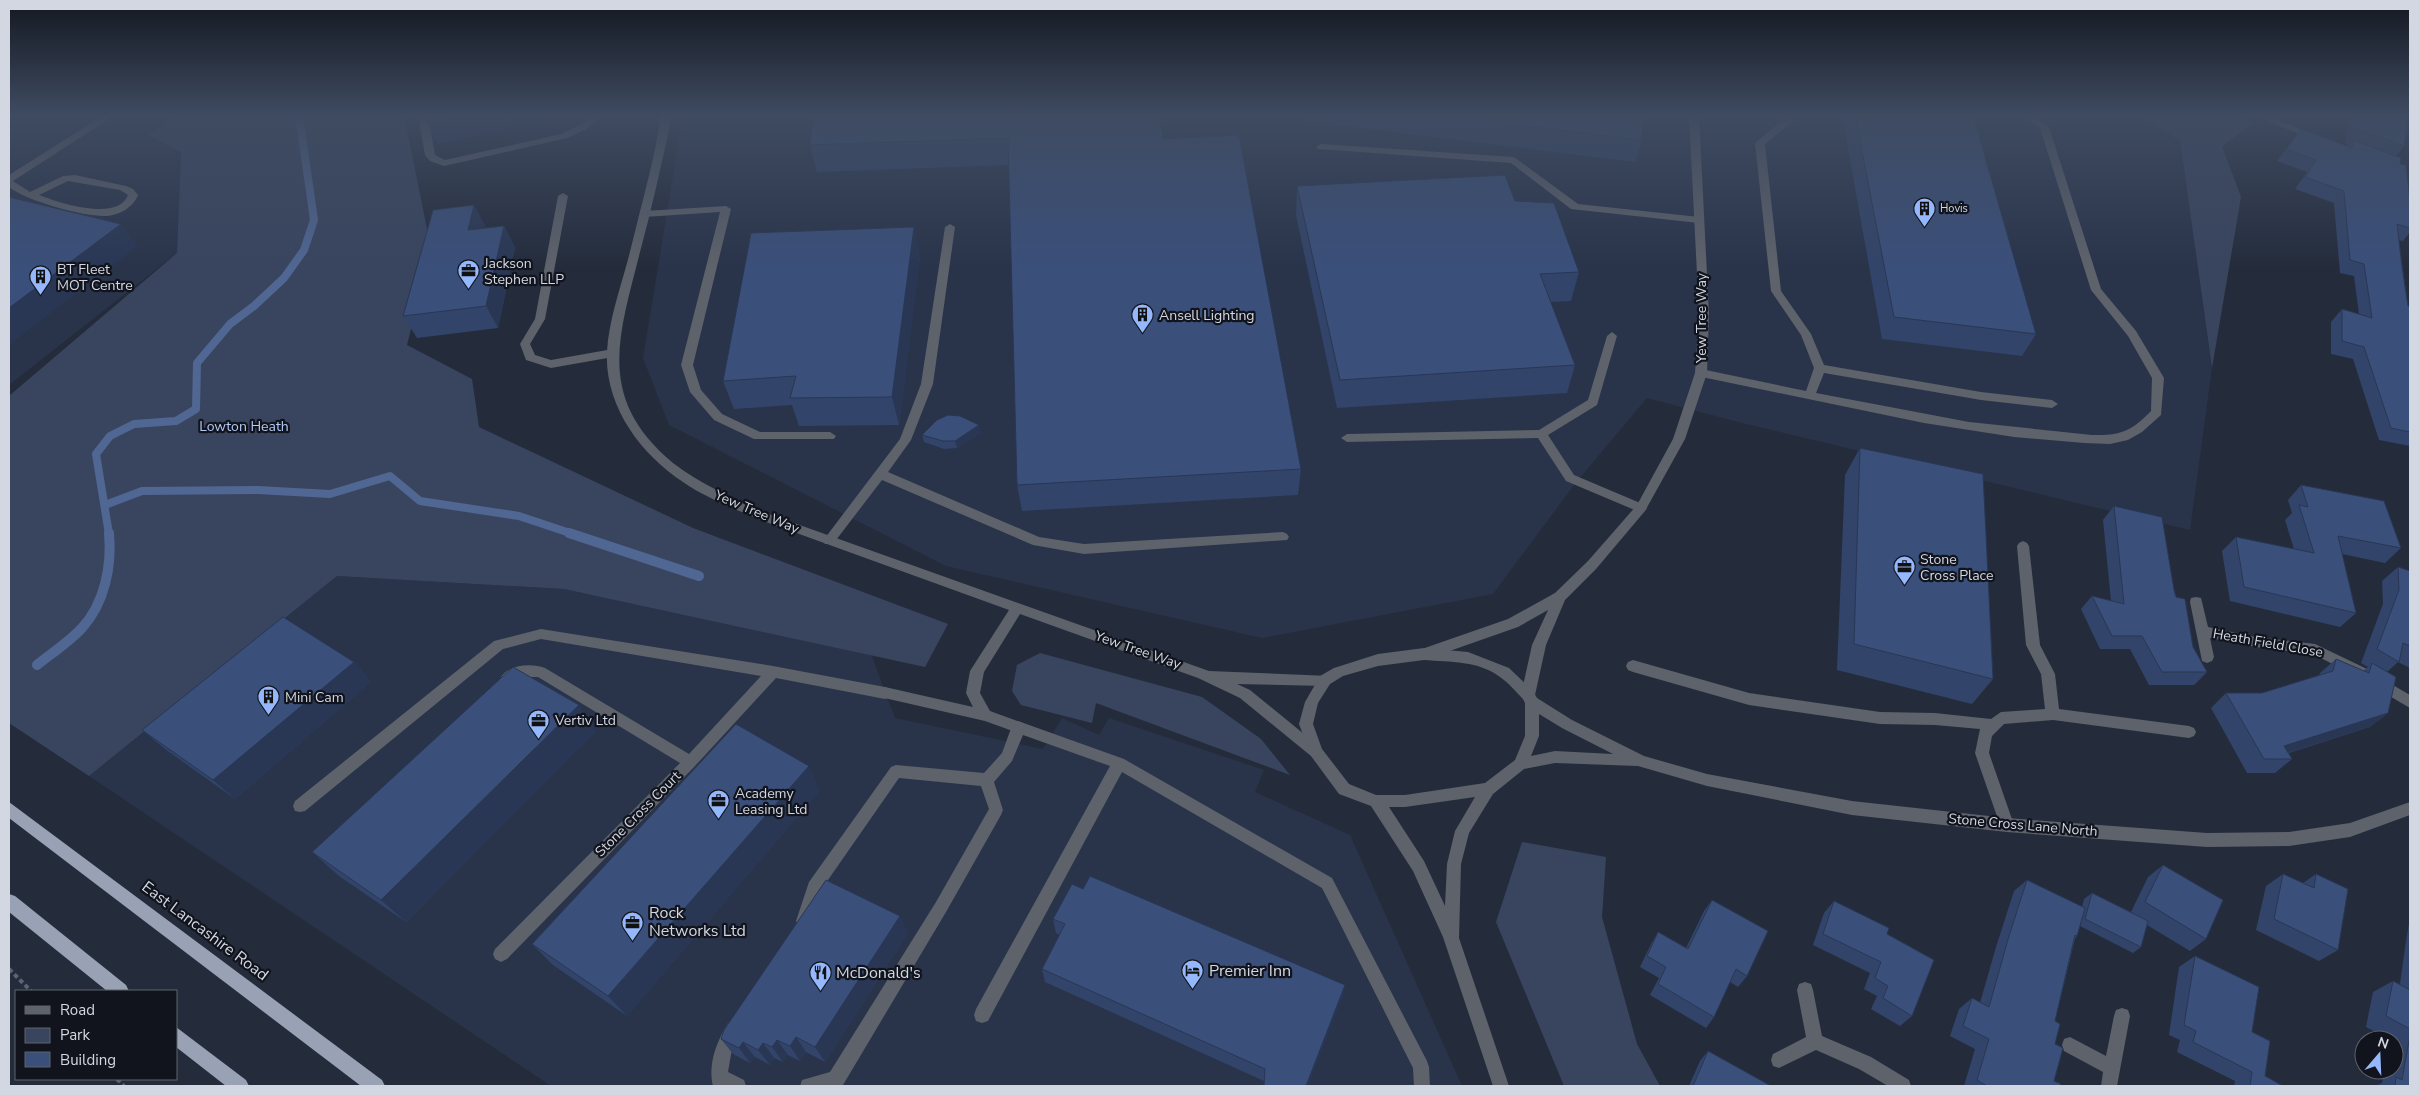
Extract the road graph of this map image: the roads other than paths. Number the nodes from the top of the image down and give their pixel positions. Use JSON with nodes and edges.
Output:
{"nodes":[{"id":1,"x":29,"y":166,"type":"edge"},
{"id":2,"x":655,"y":166,"type":"edge"},
{"id":3,"x":1522,"y":166,"type":"edge"},
{"id":4,"x":1696,"y":166,"type":"edge"},
{"id":5,"x":1762,"y":166,"type":"edge"},
{"id":6,"x":2056,"y":166,"type":"edge"},
{"id":7,"x":9,"y":179,"type":"edge"},
{"id":8,"x":9,"y":183,"type":"edge"},
{"id":9,"x":30,"y":196,"type":"junction"},
{"id":10,"x":563,"y":196,"type":"dead end"},
{"id":11,"x":644,"y":214,"type":"junction"},
{"id":12,"x":1699,"y":220,"type":"junction"},
{"id":13,"x":950,"y":227,"type":"dead end"},
{"id":14,"x":1612,"y":336,"type":"dead end"},
{"id":15,"x":613,"y":353,"type":"junction"},
{"id":16,"x":1820,"y":368,"type":"junction"},
{"id":17,"x":1701,"y":373,"type":"junction"},
{"id":18,"x":1810,"y":395,"type":"junction"},
{"id":19,"x":2052,"y":404,"type":"dead end"},
{"id":20,"x":1541,"y":434,"type":"junction"},
{"id":21,"x":830,"y":436,"type":"dead end"},
{"id":22,"x":1347,"y":438,"type":"dead end"},
{"id":23,"x":880,"y":474,"type":"junction"},
{"id":24,"x":1641,"y":508,"type":"junction"},
{"id":25,"x":1283,"y":537,"type":"dead end"},
{"id":26,"x":829,"y":540,"type":"junction"},
{"id":27,"x":2024,"y":546,"type":"dead end"},
{"id":28,"x":1560,"y":597,"type":"junction"},
{"id":29,"x":2196,"y":602,"type":"dead end"},
{"id":30,"x":1017,"y":608,"type":"junction"},
{"id":31,"x":2202,"y":631,"type":"junction"},
{"id":32,"x":1424,"y":654,"type":"junction"},
{"id":33,"x":2207,"y":657,"type":"dead end"},
{"id":34,"x":1633,"y":666,"type":"dead end"},
{"id":35,"x":773,"y":672,"type":"junction"},
{"id":36,"x":1203,"y":674,"type":"junction"},
{"id":37,"x":1325,"y":680,"type":"junction"},
{"id":38,"x":493,"y":690,"type":"edge"},
{"id":39,"x":1530,"y":698,"type":"junction"},
{"id":40,"x":2410,"y":702,"type":"edge"},
{"id":41,"x":2053,"y":714,"type":"junction"},
{"id":42,"x":984,"y":715,"type":"junction"},
{"id":43,"x":1994,"y":725,"type":"junction"},
{"id":44,"x":1018,"y":727,"type":"junction"},
{"id":45,"x":2189,"y":732,"type":"dead end"},
{"id":46,"x":1316,"y":752,"type":"junction"},
{"id":47,"x":1641,"y":761,"type":"junction"},
{"id":48,"x":690,"y":762,"type":"junction"},
{"id":49,"x":1118,"y":763,"type":"junction"},
{"id":50,"x":1520,"y":764,"type":"junction"},
{"id":51,"x":986,"y":780,"type":"junction"},
{"id":52,"x":1488,"y":789,"type":"junction"},
{"id":53,"x":1376,"y":801,"type":"junction"},
{"id":54,"x":300,"y":806,"type":"dead end"},
{"id":55,"x":9,"y":810,"type":"edge"},
{"id":56,"x":2409,"y":811,"type":"edge"},
{"id":57,"x":2007,"y":825,"type":"junction"},
{"id":58,"x":9,"y":902,"type":"edge"},
{"id":59,"x":801,"y":932,"type":"edge"},
{"id":60,"x":1452,"y":940,"type":"junction"},
{"id":61,"x":501,"y":954,"type":"dead end"},
{"id":62,"x":119,"y":990,"type":"edge"},
{"id":63,"x":1805,"y":990,"type":"dead end"},
{"id":64,"x":982,"y":1015,"type":"dead end"},
{"id":65,"x":2122,"y":1016,"type":"dead end"},
{"id":66,"x":743,"y":1017,"type":"edge"},
{"id":67,"x":178,"y":1038,"type":"edge"},
{"id":68,"x":1815,"y":1040,"type":"junction"},
{"id":69,"x":2070,"y":1045,"type":"dead end"},
{"id":70,"x":1779,"y":1060,"type":"dead end"},
{"id":71,"x":2112,"y":1068,"type":"junction"},
{"id":72,"x":720,"y":1081,"type":"edge"},
{"id":73,"x":834,"y":1083,"type":"edge"},
{"id":74,"x":240,"y":1086,"type":"edge"},
{"id":75,"x":376,"y":1086,"type":"edge"},
{"id":76,"x":738,"y":1086,"type":"edge"},
{"id":77,"x":808,"y":1086,"type":"edge"},
{"id":78,"x":1422,"y":1086,"type":"edge"},
{"id":79,"x":1500,"y":1086,"type":"edge"},
{"id":80,"x":1903,"y":1086,"type":"edge"},
{"id":81,"x":2109,"y":1086,"type":"edge"}],
"edges":[{"from":1,"to":7,"type":"street"},
{"from":2,"to":11,"type":"street","name":"Yew Tree Way"},
{"from":3,"to":12,"type":"street"},
{"from":4,"to":12,"type":"street","name":"Yew Tree Way"},
{"from":5,"to":16,"type":"street"},
{"from":6,"to":18,"type":"street"},
{"from":8,"to":9,"type":"street"},
{"from":9,"to":9,"type":"street"},
{"from":10,"to":15,"type":"street"},
{"from":11,"to":15,"type":"street","name":"Yew Tree Way"},
{"from":11,"to":21,"type":"street"},
{"from":12,"to":17,"type":"street","name":"Yew Tree Way"},
{"from":13,"to":23,"type":"street"},
{"from":14,"to":20,"type":"street"},
{"from":15,"to":26,"type":"street","name":"Yew Tree Way"},
{"from":16,"to":18,"type":"street"},
{"from":16,"to":19,"type":"street"},
{"from":17,"to":18,"type":"street"},
{"from":17,"to":24,"type":"street","name":"Yew Tree Way"},
{"from":20,"to":22,"type":"street"},
{"from":20,"to":24,"type":"street"},
{"from":23,"to":25,"type":"street"},
{"from":23,"to":26,"type":"street"},
{"from":24,"to":28,"type":"street","name":"Yew Tree Way"},
{"from":26,"to":30,"type":"street","name":"Yew Tree Way"},
{"from":27,"to":41,"type":"street"},
{"from":28,"to":32,"type":"street","name":"Yew Tree Way"},
{"from":28,"to":39,"type":"street","name":"Yew Tree Way"},
{"from":29,"to":31,"type":"street","name":"Heath Field Close"},
{"from":30,"to":36,"type":"street","name":"Yew Tree Way"},
{"from":30,"to":42,"type":"street"},
{"from":31,"to":33,"type":"street","name":"Heath Field Close"},
{"from":31,"to":40,"type":"street","name":"Heath Field Close"},
{"from":32,"to":37,"type":"street"},
{"from":32,"to":39,"type":"street","name":"Stone Cross Lane North"},
{"from":34,"to":43,"type":"street"},
{"from":35,"to":42,"type":"street"},
{"from":35,"to":48,"type":"street","name":"Stone Cross Court"},
{"from":35,"to":54,"type":"street"},
{"from":36,"to":37,"type":"street","name":"Yew Tree Way"},
{"from":36,"to":46,"type":"street","name":"Yew Tree Way"},
{"from":37,"to":46,"type":"street"},
{"from":38,"to":48,"type":"street"},
{"from":39,"to":47,"type":"street","name":"Stone Cross Lane North"},
{"from":39,"to":50,"type":"street","name":"Yew Tree Way"},
{"from":41,"to":43,"type":"street"},
{"from":41,"to":45,"type":"street"},
{"from":42,"to":44,"type":"street"},
{"from":43,"to":57,"type":"street"},
{"from":44,"to":49,"type":"street"},
{"from":44,"to":51,"type":"street"},
{"from":46,"to":53,"type":"street"},
{"from":47,"to":50,"type":"street","name":"Stone Cross Lane North"},
{"from":47,"to":57,"type":"street","name":"Stone Cross Lane North"},
{"from":48,"to":61,"type":"street","name":"Stone Cross Court"},
{"from":49,"to":64,"type":"street"},
{"from":49,"to":78,"type":"street"},
{"from":50,"to":52,"type":"street"},
{"from":51,"to":59,"type":"street"},
{"from":51,"to":73,"type":"street"},
{"from":52,"to":53,"type":"street"},
{"from":52,"to":60,"type":"street"},
{"from":53,"to":60,"type":"street"},
{"from":55,"to":75,"type":"highway","name":"East Lancashire Road"},
{"from":56,"to":57,"type":"street","name":"Stone Cross Lane North"},
{"from":58,"to":62,"type":"highway"},
{"from":60,"to":79,"type":"street"},
{"from":63,"to":68,"type":"street"},
{"from":65,"to":71,"type":"street"},
{"from":66,"to":72,"type":"street"},
{"from":67,"to":74,"type":"highway"},
{"from":68,"to":70,"type":"street"},
{"from":68,"to":80,"type":"street"},
{"from":69,"to":71,"type":"street"},
{"from":71,"to":81,"type":"street"},
{"from":72,"to":76,"type":"street"},
{"from":73,"to":77,"type":"street"}]}
